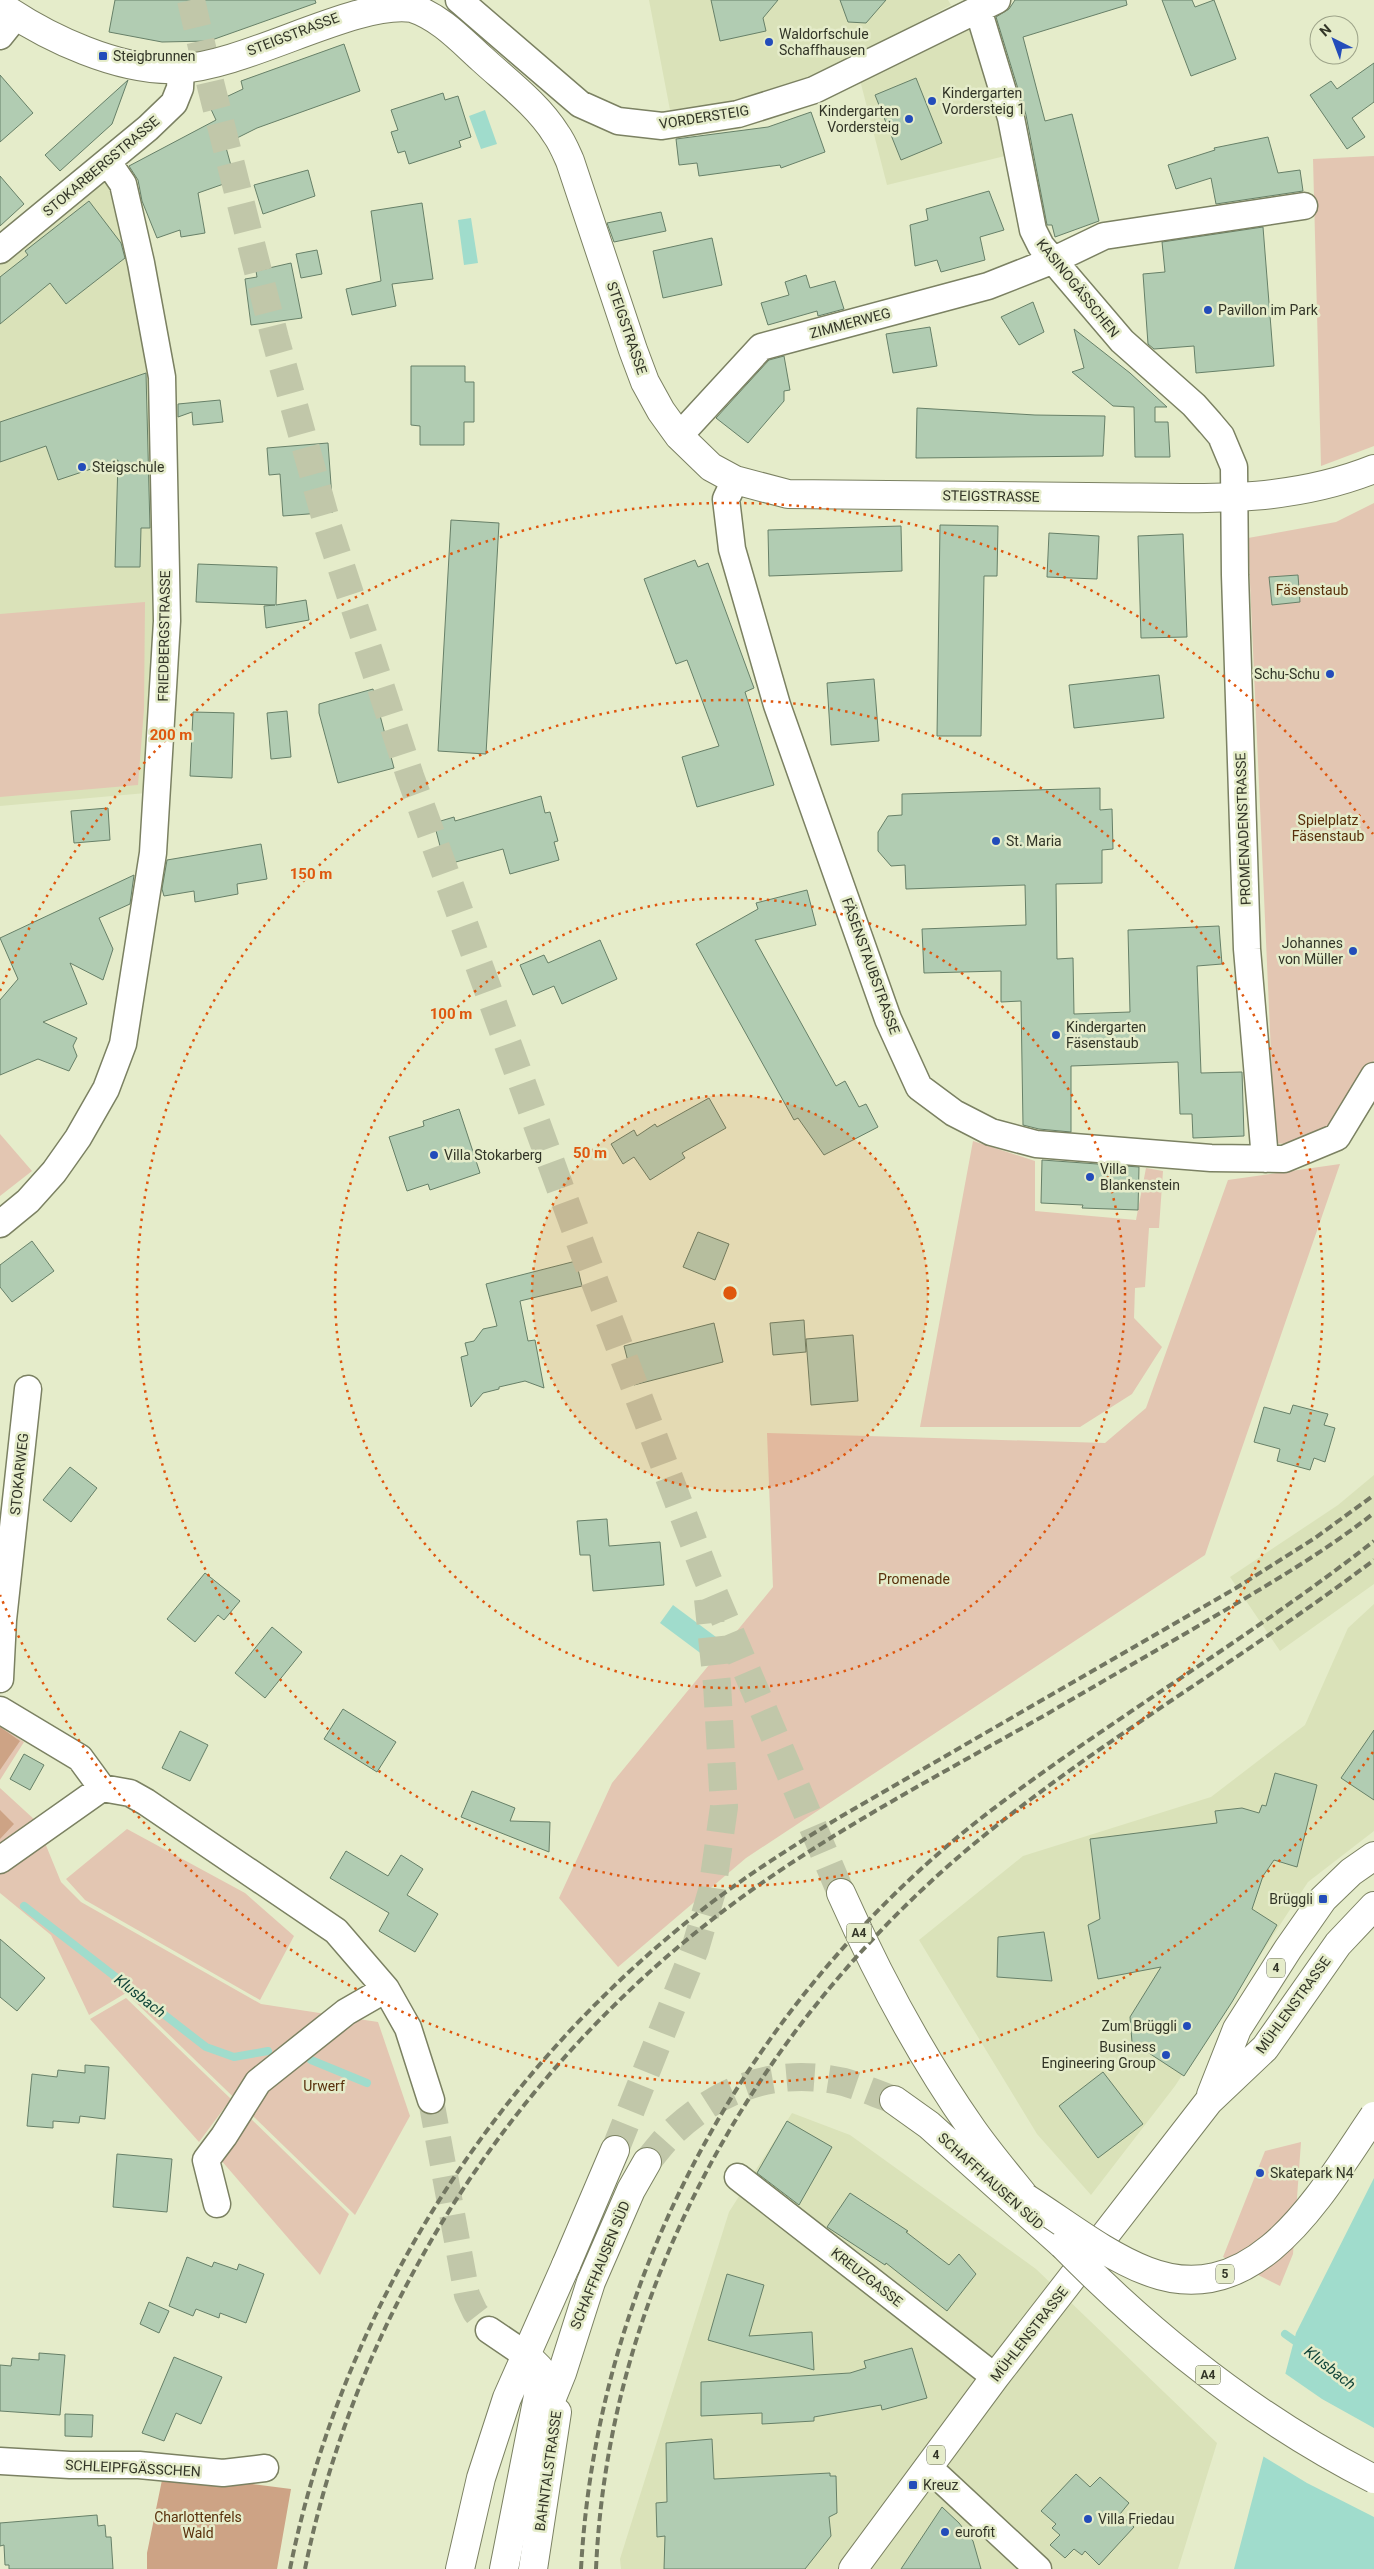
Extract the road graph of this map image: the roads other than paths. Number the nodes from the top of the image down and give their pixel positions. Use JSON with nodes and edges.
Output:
{"nodes":[{"id":1,"x":459,"y":0,"type":"edge"},
{"id":2,"x":416,"y":4,"type":"edge"},
{"id":3,"x":988,"y":4,"type":"edge"},
{"id":4,"x":5,"y":19,"type":"edge"},
{"id":5,"x":181,"y":69,"type":"junction"},
{"id":6,"x":108,"y":162,"type":"junction"},
{"id":7,"x":1304,"y":206,"type":"dead end"},
{"id":8,"x":0,"y":250,"type":"edge"},
{"id":9,"x":1054,"y":260,"type":"junction"},
{"id":10,"x":679,"y":436,"type":"junction"},
{"id":11,"x":1374,"y":469,"type":"edge"},
{"id":12,"x":735,"y":480,"type":"junction"},
{"id":13,"x":1236,"y":499,"type":"junction"},
{"id":14,"x":1374,"y":1076,"type":"edge"},
{"id":15,"x":1275,"y":1159,"type":"junction"},
{"id":16,"x":0,"y":1224,"type":"edge"},
{"id":17,"x":28,"y":1389,"type":"dead end"},
{"id":18,"x":0,"y":1679,"type":"edge"},
{"id":19,"x":0,"y":1710,"type":"edge"},
{"id":20,"x":102,"y":1788,"type":"junction"},
{"id":21,"x":1374,"y":1856,"type":"edge"},
{"id":22,"x":0,"y":1860,"type":"edge"},
{"id":23,"x":841,"y":1893,"type":"tunnel mouth"},
{"id":24,"x":1374,"y":1906,"type":"edge"},
{"id":25,"x":386,"y":1988,"type":"junction"},
{"id":26,"x":431,"y":2100,"type":"tunnel mouth"},
{"id":27,"x":894,"y":2100,"type":"tunnel mouth"},
{"id":28,"x":1209,"y":2101,"type":"junction"},
{"id":29,"x":1374,"y":2116,"type":"edge"},
{"id":30,"x":615,"y":2150,"type":"tunnel mouth"},
{"id":31,"x":647,"y":2162,"type":"tunnel mouth"},
{"id":32,"x":738,"y":2177,"type":"dead end"},
{"id":33,"x":1017,"y":2194,"type":"junction"},
{"id":34,"x":217,"y":2204,"type":"dead end"},
{"id":35,"x":489,"y":2330,"type":"tunnel mouth"},
{"id":36,"x":526,"y":2355,"type":"junction"},
{"id":37,"x":562,"y":2373,"type":"junction"},
{"id":38,"x":995,"y":2377,"type":"junction"},
{"id":39,"x":0,"y":2461,"type":"edge"},
{"id":40,"x":526,"y":2462,"type":"junction"},
{"id":41,"x":928,"y":2467,"type":"junction"},
{"id":42,"x":265,"y":2468,"type":"dead end"},
{"id":43,"x":1374,"y":2479,"type":"edge"},
{"id":44,"x":460,"y":2569,"type":"edge"},
{"id":45,"x":504,"y":2569,"type":"edge"},
{"id":46,"x":533,"y":2569,"type":"edge"},
{"id":47,"x":853,"y":2569,"type":"edge"},
{"id":48,"x":1038,"y":2569,"type":"edge"}],
"edges":[{"from":1,"to":3,"type":"street","name":"VORDERSTEIG"},
{"from":2,"to":5,"type":"main road","name":"STEIGSTRASSE"},
{"from":2,"to":10,"type":"main road","name":"STEIGSTRASSE"},
{"from":3,"to":9,"type":"street","name":"KASINOGÄSSCHEN"},
{"from":4,"to":5,"type":"main road","name":"STEIGSTRASSE"},
{"from":5,"to":6,"type":"street","name":"STOKARBERGSTRASSE"},
{"from":6,"to":8,"type":"street","name":"STOKARBERGSTRASSE"},
{"from":6,"to":16,"type":"street","name":"FRIEDBERGSTRASSE"},
{"from":7,"to":9,"type":"street","name":"ZIMMERWEG"},
{"from":9,"to":10,"type":"street","name":"ZIMMERWEG"},
{"from":9,"to":13,"type":"street","name":"KASINOGÄSSCHEN"},
{"from":10,"to":12,"type":"main road","name":"STEIGSTRASSE"},
{"from":11,"to":13,"type":"main road","name":"STEIGSTRASSE"},
{"from":12,"to":13,"type":"main road","name":"STEIGSTRASSE"},
{"from":12,"to":15,"type":"street","name":"FÄSENSTAUBSTRASSE"},
{"from":13,"to":15,"type":"street","name":"PROMENADENSTRASSE"},
{"from":14,"to":15,"type":"street"},
{"from":17,"to":18,"type":"street","name":"STOKARWEG"},
{"from":19,"to":20,"type":"street"},
{"from":20,"to":22,"type":"street"},
{"from":20,"to":25,"type":"street"},
{"from":21,"to":28,"type":"main road","name":"MÜHLENSTRASSE","number":"4"},
{"from":23,"to":33,"type":"main road","number":"A4"},
{"from":24,"to":28,"type":"main road","name":"MÜHLENSTRASSE","number":"4"},
{"from":25,"to":26,"type":"street"},
{"from":25,"to":34,"type":"street"},
{"from":27,"to":33,"type":"main road","name":"SCHAFFHAUSEN SÜD","number":"5"},
{"from":28,"to":38,"type":"main road","name":"MÜHLENSTRASSE","number":"4"},
{"from":29,"to":33,"type":"main road","number":"5","bridge":true},
{"from":30,"to":36,"type":"main road"},
{"from":31,"to":37,"type":"main road","name":"SCHAFFHAUSEN SÜD"},
{"from":32,"to":38,"type":"street","name":"KREUZGASSE"},
{"from":33,"to":43,"type":"main road","number":"A4","bridge":true},
{"from":35,"to":36,"type":"street"},
{"from":36,"to":40,"type":"main road"},
{"from":36,"to":44,"type":"main road"},
{"from":37,"to":40,"type":"main road"},
{"from":37,"to":46,"type":"main road","name":"BAHNTALSTRASSE"},
{"from":38,"to":41,"type":"main road","name":"MÜHLENSTRASSE","number":"4"},
{"from":39,"to":42,"type":"street","name":"SCHLEIPFGÄSSCHEN"},
{"from":40,"to":45,"type":"main road"},
{"from":41,"to":47,"type":"main road","name":"MÜHLENSTRASSE","number":"4"},
{"from":41,"to":48,"type":"street"}]}
